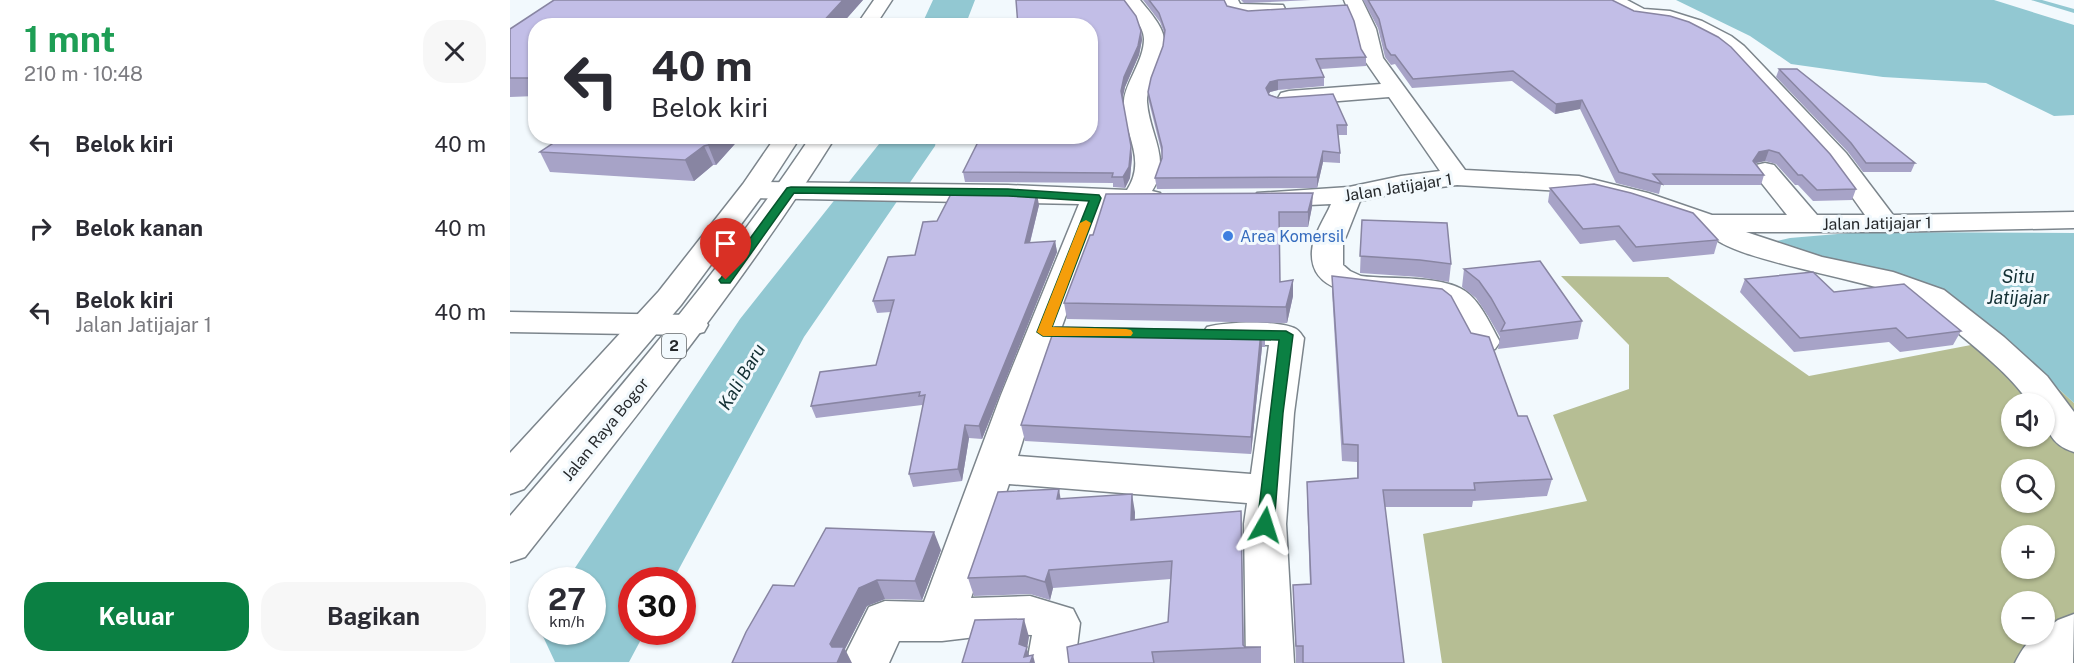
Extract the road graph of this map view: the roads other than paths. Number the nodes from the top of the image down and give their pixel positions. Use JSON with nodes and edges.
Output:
{"nodes":[{"id":1,"x":883,"y":0,"type":"edge"},
{"id":2,"x":1130,"y":0,"type":"edge"},
{"id":3,"x":1229,"y":0,"type":"edge"},
{"id":4,"x":1613,"y":0,"type":"edge"},
{"id":5,"x":1348,"y":3,"type":"edge"},
{"id":6,"x":1297,"y":8,"type":"edge"},
{"id":7,"x":871,"y":18,"type":"edge"},
{"id":8,"x":1395,"y":90,"type":"junction"},
{"id":9,"x":1279,"y":99,"type":"edge"},
{"id":10,"x":784,"y":144,"type":"edge"},
{"id":11,"x":819,"y":144,"type":"edge"},
{"id":12,"x":1765,"y":171,"type":"dead end"},
{"id":13,"x":1456,"y":177,"type":"junction"},
{"id":14,"x":753,"y":190,"type":"junction"},
{"id":15,"x":791,"y":190,"type":"junction"},
{"id":16,"x":1349,"y":195,"type":"junction"},
{"id":17,"x":1095,"y":198,"type":"junction"},
{"id":18,"x":1134,"y":199,"type":"junction"},
{"id":19,"x":1169,"y":199,"type":"edge"},
{"id":20,"x":1239,"y":199,"type":"edge"},
{"id":21,"x":2074,"y":220,"type":"edge"},
{"id":22,"x":1710,"y":223,"type":"junction"},
{"id":23,"x":1809,"y":224,"type":"junction"},
{"id":24,"x":1885,"y":224,"type":"junction"},
{"id":25,"x":510,"y":322,"type":"edge"},
{"id":26,"x":646,"y":325,"type":"junction"},
{"id":27,"x":692,"y":325,"type":"junction"},
{"id":28,"x":1043,"y":332,"type":"junction"},
{"id":29,"x":1079,"y":332,"type":"edge"},
{"id":30,"x":1187,"y":334,"type":"edge"},
{"id":31,"x":1483,"y":342,"type":"edge"},
{"id":32,"x":2074,"y":439,"type":"edge"},
{"id":33,"x":995,"y":469,"type":"junction"},
{"id":34,"x":510,"y":479,"type":"edge"},
{"id":35,"x":1269,"y":490,"type":"junction"},
{"id":36,"x":510,"y":545,"type":"edge"},
{"id":37,"x":940,"y":621,"type":"junction"},
{"id":38,"x":2074,"y":634,"type":"edge"},
{"id":39,"x":865,"y":663,"type":"edge"},
{"id":40,"x":1051,"y":663,"type":"edge"},
{"id":41,"x":1270,"y":663,"type":"edge"},
{"id":42,"x":2039,"y":663,"type":"edge"}],
"edges":[{"from":1,"to":7,"type":"main road"},
{"from":2,"to":18,"type":"main road"},
{"from":3,"to":6,"type":"main road"},
{"from":4,"to":24,"type":"main road"},
{"from":5,"to":8,"type":"main road"},
{"from":8,"to":9,"type":"main road"},
{"from":8,"to":13,"type":"main road"},
{"from":10,"to":14,"type":"main road","number":"2"},
{"from":11,"to":15,"type":"main road","name":"Jalan Raya Bogor","number":"2"},
{"from":12,"to":23,"type":"main road"},
{"from":13,"to":16,"type":"main road","name":"Jalan Jatijajar 1"},
{"from":13,"to":22,"type":"main road","name":"Jalan Jatijajar 1"},
{"from":14,"to":15,"type":"main road"},
{"from":14,"to":26,"type":"main road","number":"2"},
{"from":15,"to":17,"type":"main road"},
{"from":15,"to":27,"type":"main road","name":"Jalan Raya Bogor","number":"2"},
{"from":16,"to":20,"type":"main road","name":"Jalan Jatijajar 1"},
{"from":16,"to":31,"type":"main road"},
{"from":17,"to":18,"type":"main road"},
{"from":17,"to":28,"type":"main road"},
{"from":18,"to":19,"type":"main road"},
{"from":21,"to":24,"type":"main road","name":"Jalan Jatijajar 1"},
{"from":22,"to":23,"type":"main road","name":"Jalan Jatijajar 1"},
{"from":22,"to":32,"type":"main road"},
{"from":23,"to":24,"type":"main road","name":"Jalan Jatijajar 1"},
{"from":25,"to":26,"type":"main road"},
{"from":26,"to":27,"type":"main road"},
{"from":26,"to":34,"type":"main road","number":"2"},
{"from":27,"to":36,"type":"main road","name":"Jalan Raya Bogor","number":"2"},
{"from":28,"to":29,"type":"main road"},
{"from":28,"to":33,"type":"main road"},
{"from":30,"to":35,"type":"main road"},
{"from":33,"to":35,"type":"main road"},
{"from":33,"to":37,"type":"main road"},
{"from":35,"to":41,"type":"main road"},
{"from":37,"to":39,"type":"main road"},
{"from":37,"to":40,"type":"main road"},
{"from":38,"to":42,"type":"main road"}]}
